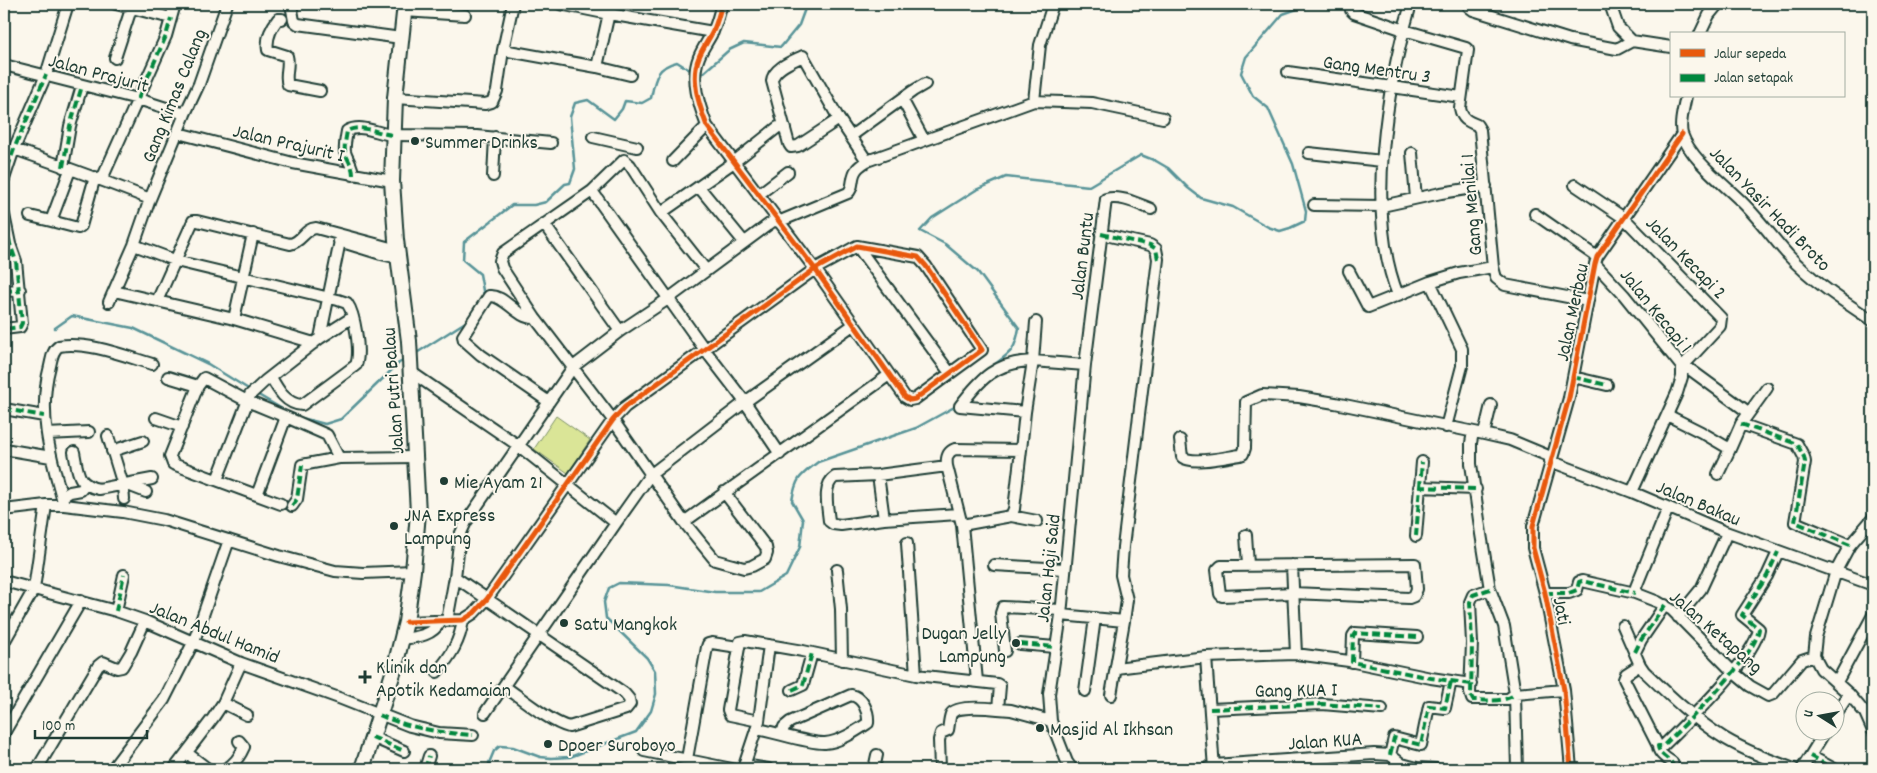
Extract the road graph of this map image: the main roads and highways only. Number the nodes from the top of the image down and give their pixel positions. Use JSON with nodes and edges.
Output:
{"nodes":[{"id":1,"x":405,"y":7,"type":"edge"},
{"id":2,"x":362,"y":769,"type":"edge"}],
"edges":[{"from":1,"to":2,"type":"main road","name":"Jalan Putri Balau"}]}
